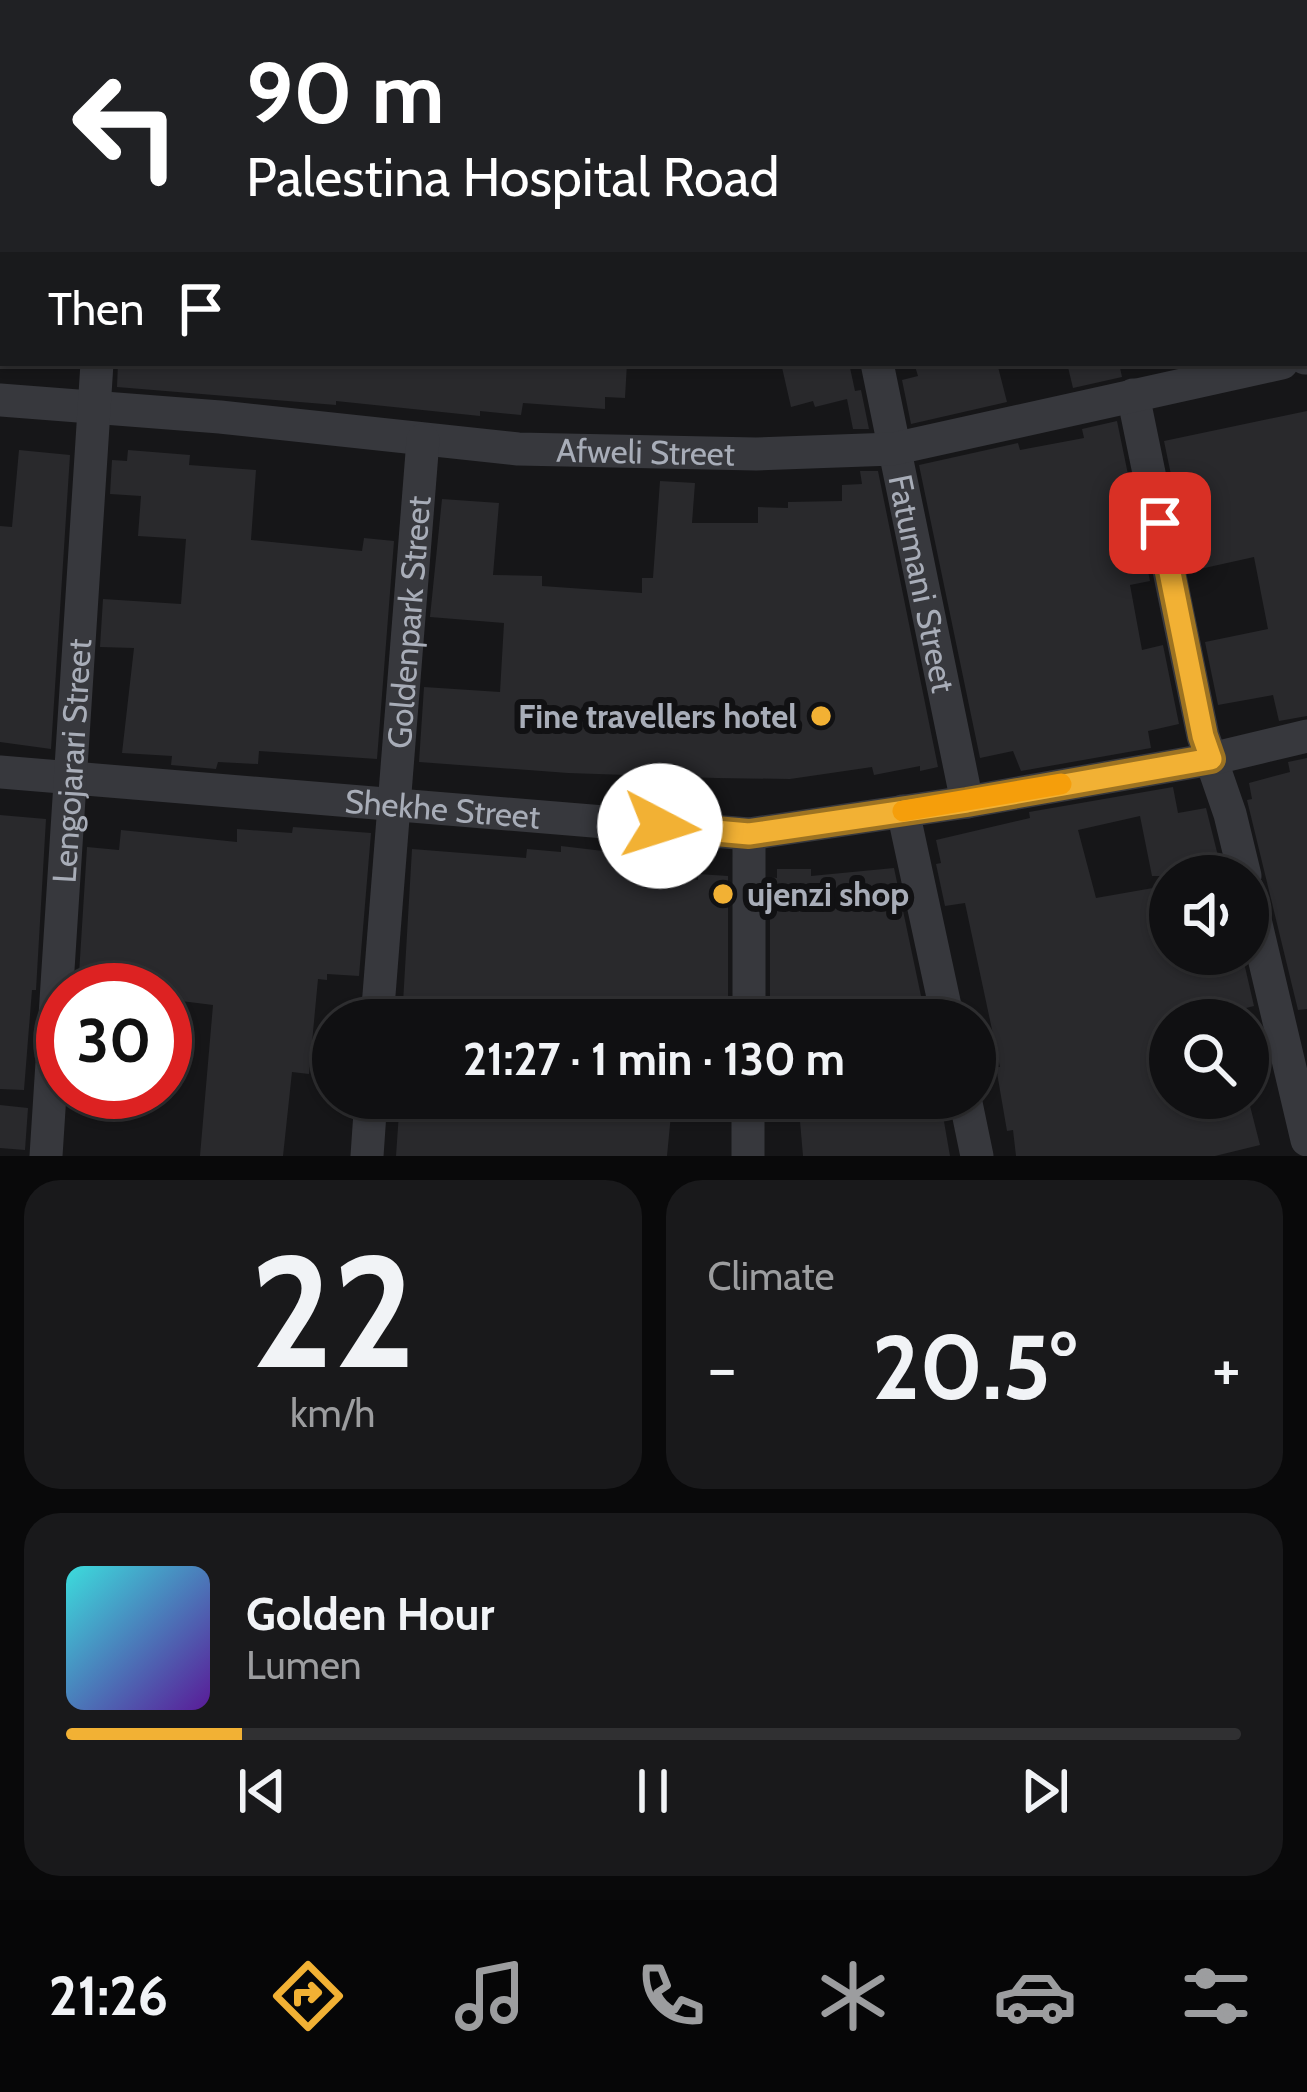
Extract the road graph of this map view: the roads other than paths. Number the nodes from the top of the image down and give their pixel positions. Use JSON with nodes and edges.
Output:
{"nodes":[{"id":1,"x":97,"y":366,"type":"edge"},
{"id":2,"x":878,"y":366,"type":"edge"},
{"id":3,"x":1268,"y":366,"type":"edge"},
{"id":4,"x":1133,"y":395,"type":"junction"},
{"id":5,"x":0,"y":400,"type":"edge"},
{"id":6,"x":93,"y":406,"type":"junction"},
{"id":7,"x":423,"y":440,"type":"junction"},
{"id":8,"x":892,"y":448,"type":"junction"},
{"id":9,"x":1307,"y":736,"type":"edge"},
{"id":10,"x":1211,"y":759,"type":"junction"},
{"id":11,"x":0,"y":772,"type":"edge"},
{"id":12,"x":71,"y":779,"type":"junction"},
{"id":13,"x":393,"y":802,"type":"junction"},
{"id":14,"x":967,"y":802,"type":"junction"},
{"id":15,"x":903,"y":811,"type":"junction"},
{"id":16,"x":749,"y":834,"type":"junction"},
{"id":17,"x":1239,"y":855,"type":"edge"},
{"id":18,"x":1268,"y":975,"type":"edge"},
{"id":19,"x":378,"y":999,"type":"edge"},
{"id":20,"x":748,"y":999,"type":"edge"},
{"id":21,"x":943,"y":999,"type":"edge"},
{"id":22,"x":370,"y":1119,"type":"edge"},
{"id":23,"x":748,"y":1119,"type":"edge"},
{"id":24,"x":969,"y":1119,"type":"edge"},
{"id":25,"x":1307,"y":1140,"type":"edge"},
{"id":26,"x":46,"y":1156,"type":"edge"},
{"id":27,"x":367,"y":1156,"type":"edge"},
{"id":28,"x":748,"y":1156,"type":"edge"},
{"id":29,"x":977,"y":1156,"type":"edge"}],
"edges":[{"from":1,"to":6,"type":"street","name":"Lengojarari Street"},
{"from":2,"to":8,"type":"street","name":"Fatumani Street"},
{"from":3,"to":4,"type":"street","name":"Afweli Street"},
{"from":4,"to":8,"type":"street","name":"Afweli Street"},
{"from":4,"to":10,"type":"street"},
{"from":5,"to":6,"type":"street","name":"Afweli Street"},
{"from":6,"to":7,"type":"street","name":"Afweli Street"},
{"from":6,"to":12,"type":"street","name":"Lengojarari Street"},
{"from":7,"to":8,"type":"street","name":"Afweli Street"},
{"from":7,"to":13,"type":"street","name":"Goldenpark Street"},
{"from":8,"to":14,"type":"street","name":"Fatumani Street"},
{"from":9,"to":10,"type":"street","name":"Shekhe Street"},
{"from":10,"to":14,"type":"street","name":"Shekhe Street"},
{"from":10,"to":17,"type":"street"},
{"from":11,"to":12,"type":"street","name":"Shekhe Street"},
{"from":12,"to":13,"type":"street","name":"Shekhe Street"},
{"from":12,"to":26,"type":"street","name":"Lengojarari Street"},
{"from":13,"to":16,"type":"street","name":"Shekhe Street"},
{"from":13,"to":19,"type":"street","name":"Goldenpark Street"},
{"from":14,"to":15,"type":"street","name":"Shekhe Street"},
{"from":15,"to":16,"type":"street","name":"Shekhe Street"},
{"from":15,"to":21,"type":"street"},
{"from":16,"to":20,"type":"street"},
{"from":18,"to":25,"type":"street"},
{"from":22,"to":27,"type":"street"},
{"from":23,"to":28,"type":"street"},
{"from":24,"to":29,"type":"street"}]}
